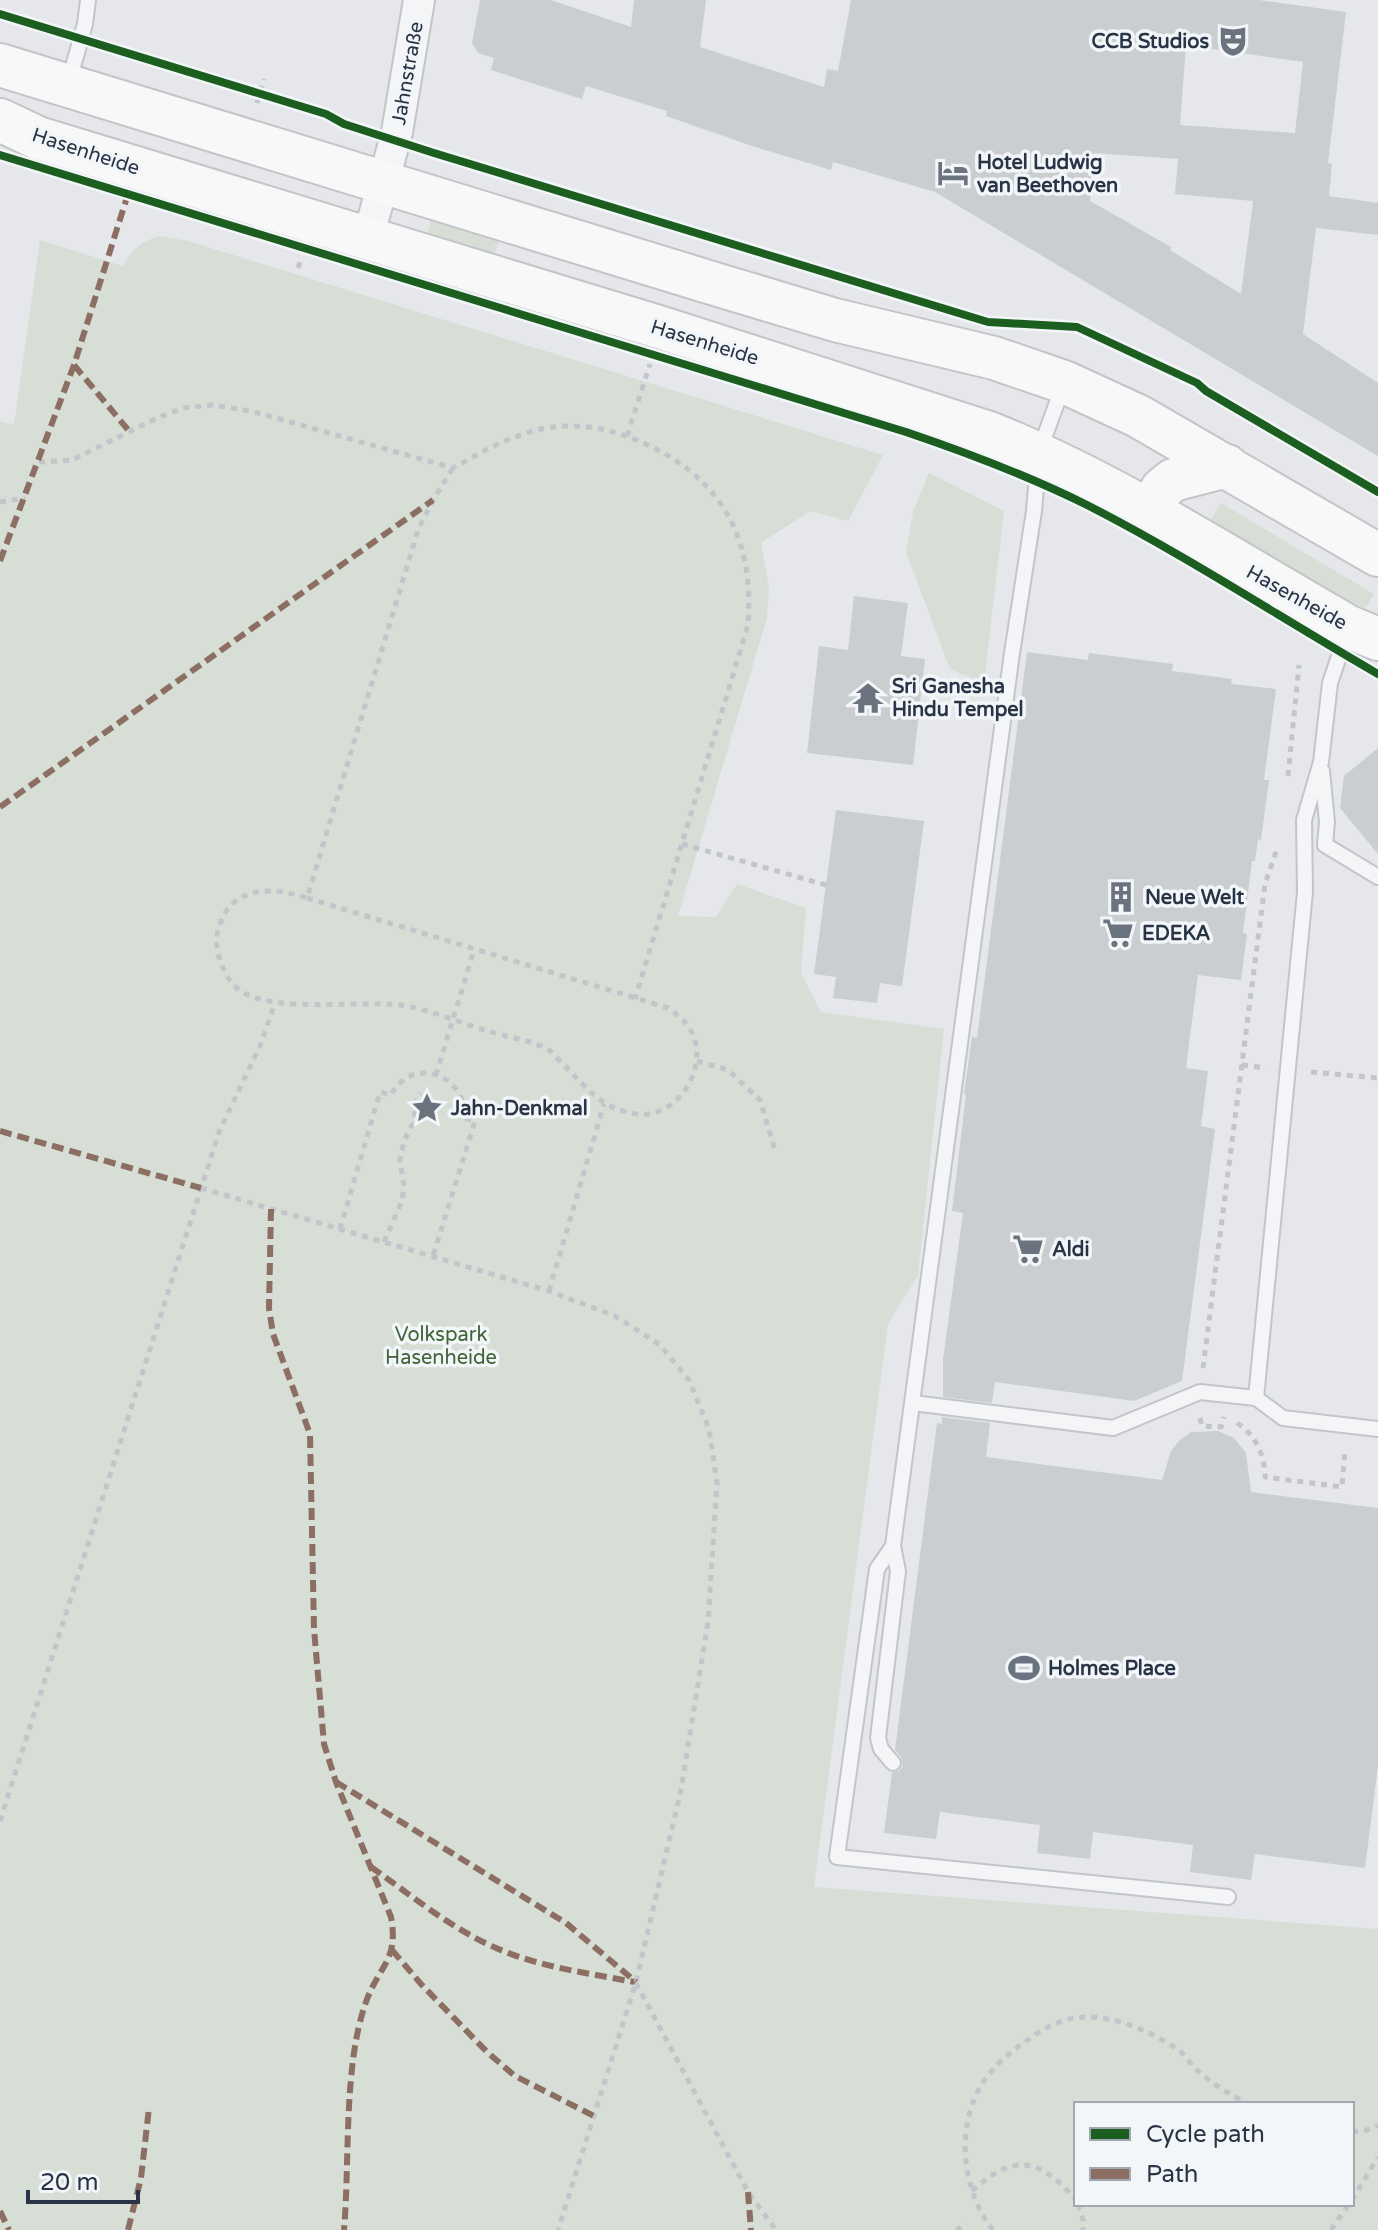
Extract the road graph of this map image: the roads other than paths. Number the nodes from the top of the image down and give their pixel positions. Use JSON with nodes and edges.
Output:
{"nodes":[{"id":1,"x":88,"y":0,"type":"edge"},
{"id":2,"x":419,"y":0,"type":"edge"},
{"id":3,"x":0,"y":65,"type":"edge"},
{"id":4,"x":67,"y":86,"type":"junction"},
{"id":5,"x":0,"y":120,"type":"edge"},
{"id":6,"x":384,"y":183,"type":"junction"},
{"id":7,"x":529,"y":228,"type":"junction"},
{"id":8,"x":368,"y":238,"type":"junction"},
{"id":9,"x":512,"y":282,"type":"junction"},
{"id":10,"x":1064,"y":382,"type":"junction"},
{"id":11,"x":1039,"y":452,"type":"junction"},
{"id":12,"x":1227,"y":466,"type":"junction"},
{"id":13,"x":1149,"y":512,"type":"junction"},
{"id":14,"x":1378,"y":555,"type":"edge"},
{"id":15,"x":1363,"y":633,"type":"edge"},
{"id":16,"x":1321,"y":762,"type":"junction"},
{"id":17,"x":1378,"y":877,"type":"edge"},
{"id":18,"x":1256,"y":1398,"type":"junction"},
{"id":19,"x":913,"y":1403,"type":"junction"},
{"id":20,"x":1378,"y":1429,"type":"edge"},
{"id":21,"x":893,"y":1546,"type":"junction"},
{"id":22,"x":893,"y":1763,"type":"dead end"},
{"id":23,"x":1228,"y":1897,"type":"dead end"}],
"edges":[{"from":1,"to":4,"type":"lane"},
{"from":2,"to":6,"type":"street","name":"Jahnstraße"},
{"from":3,"to":4,"type":"main road"},
{"from":4,"to":6,"type":"main road"},
{"from":5,"to":8,"type":"main road","name":"Hasenheide"},
{"from":6,"to":7,"type":"main road"},
{"from":6,"to":8,"type":"street","name":"Jahnstraße"},
{"from":7,"to":9,"type":"main road"},
{"from":7,"to":10,"type":"main road"},
{"from":8,"to":9,"type":"main road","name":"Hasenheide"},
{"from":9,"to":11,"type":"main road","name":"Hasenheide"},
{"from":10,"to":11,"type":"lane"},
{"from":10,"to":12,"type":"main road"},
{"from":11,"to":13,"type":"main road","name":"Hasenheide"},
{"from":11,"to":19,"type":"lane"},
{"from":12,"to":13,"type":"main road"},
{"from":12,"to":14,"type":"main road"},
{"from":13,"to":15,"type":"main road","name":"Hasenheide"},
{"from":15,"to":16,"type":"lane"},
{"from":16,"to":17,"type":"lane"},
{"from":16,"to":18,"type":"lane"},
{"from":18,"to":19,"type":"lane"},
{"from":18,"to":20,"type":"lane"},
{"from":19,"to":21,"type":"lane"},
{"from":21,"to":22,"type":"lane"},
{"from":21,"to":23,"type":"lane"}]}
